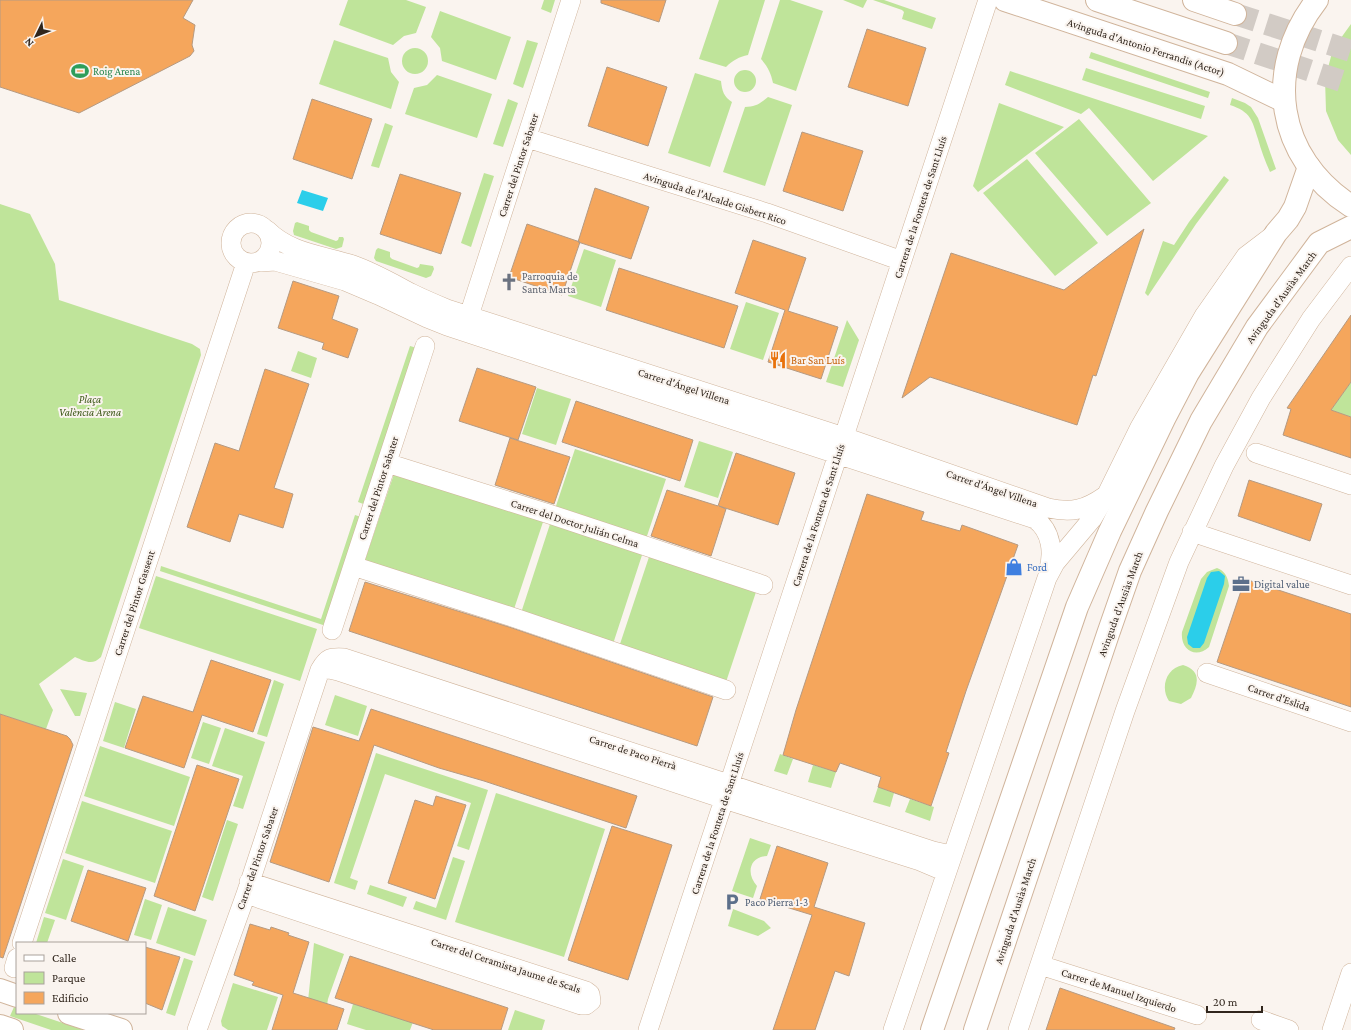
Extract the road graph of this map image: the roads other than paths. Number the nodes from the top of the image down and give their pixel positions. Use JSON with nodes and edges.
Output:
{"nodes":[{"id":1,"x":572,"y":0,"type":"edge"},
{"id":2,"x":988,"y":0,"type":"edge"},
{"id":3,"x":1005,"y":0,"type":"edge"},
{"id":4,"x":1097,"y":0,"type":"edge"},
{"id":5,"x":1194,"y":0,"type":"edge"},
{"id":6,"x":1317,"y":0,"type":"edge"},
{"id":7,"x":1235,"y":14,"type":"tunnel mouth"},
{"id":8,"x":1226,"y":43,"type":"tunnel mouth"},
{"id":9,"x":1284,"y":101,"type":"junction"},
{"id":10,"x":527,"y":138,"type":"junction"},
{"id":11,"x":1309,"y":167,"type":"junction"},
{"id":12,"x":1351,"y":206,"type":"edge"},
{"id":13,"x":1351,"y":227,"type":"edge"},
{"id":14,"x":267,"y":230,"type":"junction"},
{"id":15,"x":1276,"y":233,"type":"junction"},
{"id":16,"x":902,"y":261,"type":"junction"},
{"id":17,"x":253,"y":262,"type":"junction"},
{"id":18,"x":1351,"y":266,"type":"edge"},
{"id":19,"x":466,"y":324,"type":"junction"},
{"id":20,"x":425,"y":346,"type":"dead end"},
{"id":21,"x":841,"y":446,"type":"junction"},
{"id":22,"x":1256,"y":453,"type":"dead end"},
{"id":23,"x":387,"y":462,"type":"junction"},
{"id":24,"x":1351,"y":485,"type":"edge"},
{"id":25,"x":1108,"y":494,"type":"junction"},
{"id":26,"x":1192,"y":532,"type":"junction"},
{"id":27,"x":353,"y":566,"type":"junction"},
{"id":28,"x":1047,"y":578,"type":"junction"},
{"id":29,"x":763,"y":585,"type":"dead end"},
{"id":30,"x":1351,"y":585,"type":"edge"},
{"id":31,"x":332,"y":630,"type":"dead end"},
{"id":32,"x":1207,"y":673,"type":"dead end"},
{"id":33,"x":318,"y":678,"type":"joint"},
{"id":34,"x":726,"y":690,"type":"dead end"},
{"id":35,"x":1351,"y":722,"type":"edge"},
{"id":36,"x":727,"y":791,"type":"junction"},
{"id":37,"x":948,"y":864,"type":"junction"},
{"id":38,"x":247,"y":888,"type":"junction"},
{"id":39,"x":22,"y":942,"type":"edge"},
{"id":40,"x":1040,"y":965,"type":"junction"},
{"id":41,"x":1351,"y":973,"type":"edge"},
{"id":42,"x":0,"y":990,"type":"edge"},
{"id":43,"x":16,"y":996,"type":"edge"},
{"id":44,"x":72,"y":1014,"type":"edge"},
{"id":45,"x":1197,"y":1015,"type":"dead end"},
{"id":46,"x":1261,"y":1020,"type":"dead end"},
{"id":47,"x":0,"y":1026,"type":"edge"},
{"id":48,"x":12,"y":1030,"type":"edge"},
{"id":49,"x":121,"y":1030,"type":"edge"},
{"id":50,"x":197,"y":1030,"type":"edge"},
{"id":51,"x":648,"y":1030,"type":"edge"},
{"id":52,"x":893,"y":1030,"type":"edge"},
{"id":53,"x":932,"y":1030,"type":"edge"},
{"id":54,"x":975,"y":1030,"type":"edge"},
{"id":55,"x":1018,"y":1030,"type":"edge"},
{"id":56,"x":1289,"y":1030,"type":"edge"},
{"id":57,"x":1332,"y":1030,"type":"edge"}],
"edges":[{"from":1,"to":10,"type":"street","name":"Carrer del Pintor Sabater"},
{"from":2,"to":16,"type":"street","name":"Carrera de la Fonteta de Sant Lluís"},
{"from":3,"to":9,"type":"main road","name":"Avinguda d'Antonio Ferrandis (Actor)"},
{"from":4,"to":8,"type":"main road"},
{"from":5,"to":7,"type":"main road"},
{"from":6,"to":9,"type":"main road"},
{"from":9,"to":11,"type":"main road"},
{"from":10,"to":16,"type":"street","name":"Avinguda de l'Alcalde Gisbert Rico"},
{"from":10,"to":19,"type":"street","name":"Carrer del Pintor Sabater"},
{"from":11,"to":12,"type":"main road"},
{"from":11,"to":15,"type":"main road"},
{"from":13,"to":54,"type":"main road","name":"Avinguda d'Ausiàs March"},
{"from":14,"to":17,"type":"street"},
{"from":14,"to":17,"type":"street"},
{"from":14,"to":19,"type":"street","name":"Carrer d'Ángel Villena"},
{"from":15,"to":25,"type":"street"},
{"from":15,"to":53,"type":"main road"},
{"from":16,"to":21,"type":"street","name":"Carrera de la Fonteta de Sant Lluís"},
{"from":17,"to":19,"type":"street","name":"Carrer d'Ángel Villena"},
{"from":17,"to":39,"type":"street","name":"Carrer del Pintor Gassent"},
{"from":18,"to":26,"type":"street"},
{"from":19,"to":21,"type":"street","name":"Carrer d'Ángel Villena"},
{"from":20,"to":23,"type":"street","name":"Carrer del Pintor Sabater"},
{"from":21,"to":25,"type":"street","name":"Carrer d'Ángel Villena"},
{"from":21,"to":28,"type":"street","name":"Carrer d'Ángel Villena"},
{"from":21,"to":36,"type":"street","name":"Carrera de la Fonteta de Sant Lluís"},
{"from":22,"to":24,"type":"street"},
{"from":23,"to":27,"type":"street","name":"Carrer del Pintor Sabater"},
{"from":23,"to":29,"type":"street","name":"Carrer del Doctor Julián Celma"},
{"from":25,"to":28,"type":"street"},
{"from":26,"to":30,"type":"street"},
{"from":26,"to":40,"type":"street"},
{"from":27,"to":31,"type":"street","name":"Carrer del Pintor Sabater"},
{"from":27,"to":34,"type":"street"},
{"from":28,"to":37,"type":"street"},
{"from":32,"to":35,"type":"street","name":"Carrer d'Eslida"},
{"from":33,"to":36,"type":"street","name":"Carrer de Paco Pierrà"},
{"from":33,"to":38,"type":"street","name":"Carrer del Pintor Sabater"},
{"from":36,"to":37,"type":"street","name":"Carrer de Paco Pierrà"},
{"from":36,"to":51,"type":"street","name":"Carrera de la Fonteta de Sant Lluís"},
{"from":37,"to":52,"type":"street"},
{"from":38,"to":38,"type":"street","name":"Carrer del Ceramista Jaume de Scals"},
{"from":38,"to":50,"type":"street","name":"Carrer del Pintor Sabater"},
{"from":40,"to":45,"type":"street","name":"Carrer de Manuel Izquierdo"},
{"from":40,"to":55,"type":"street"},
{"from":41,"to":57,"type":"street"},
{"from":42,"to":43,"type":"main road"},
{"from":44,"to":49,"type":"main road"},
{"from":46,"to":56,"type":"street"},
{"from":47,"to":48,"type":"main road"}]}
